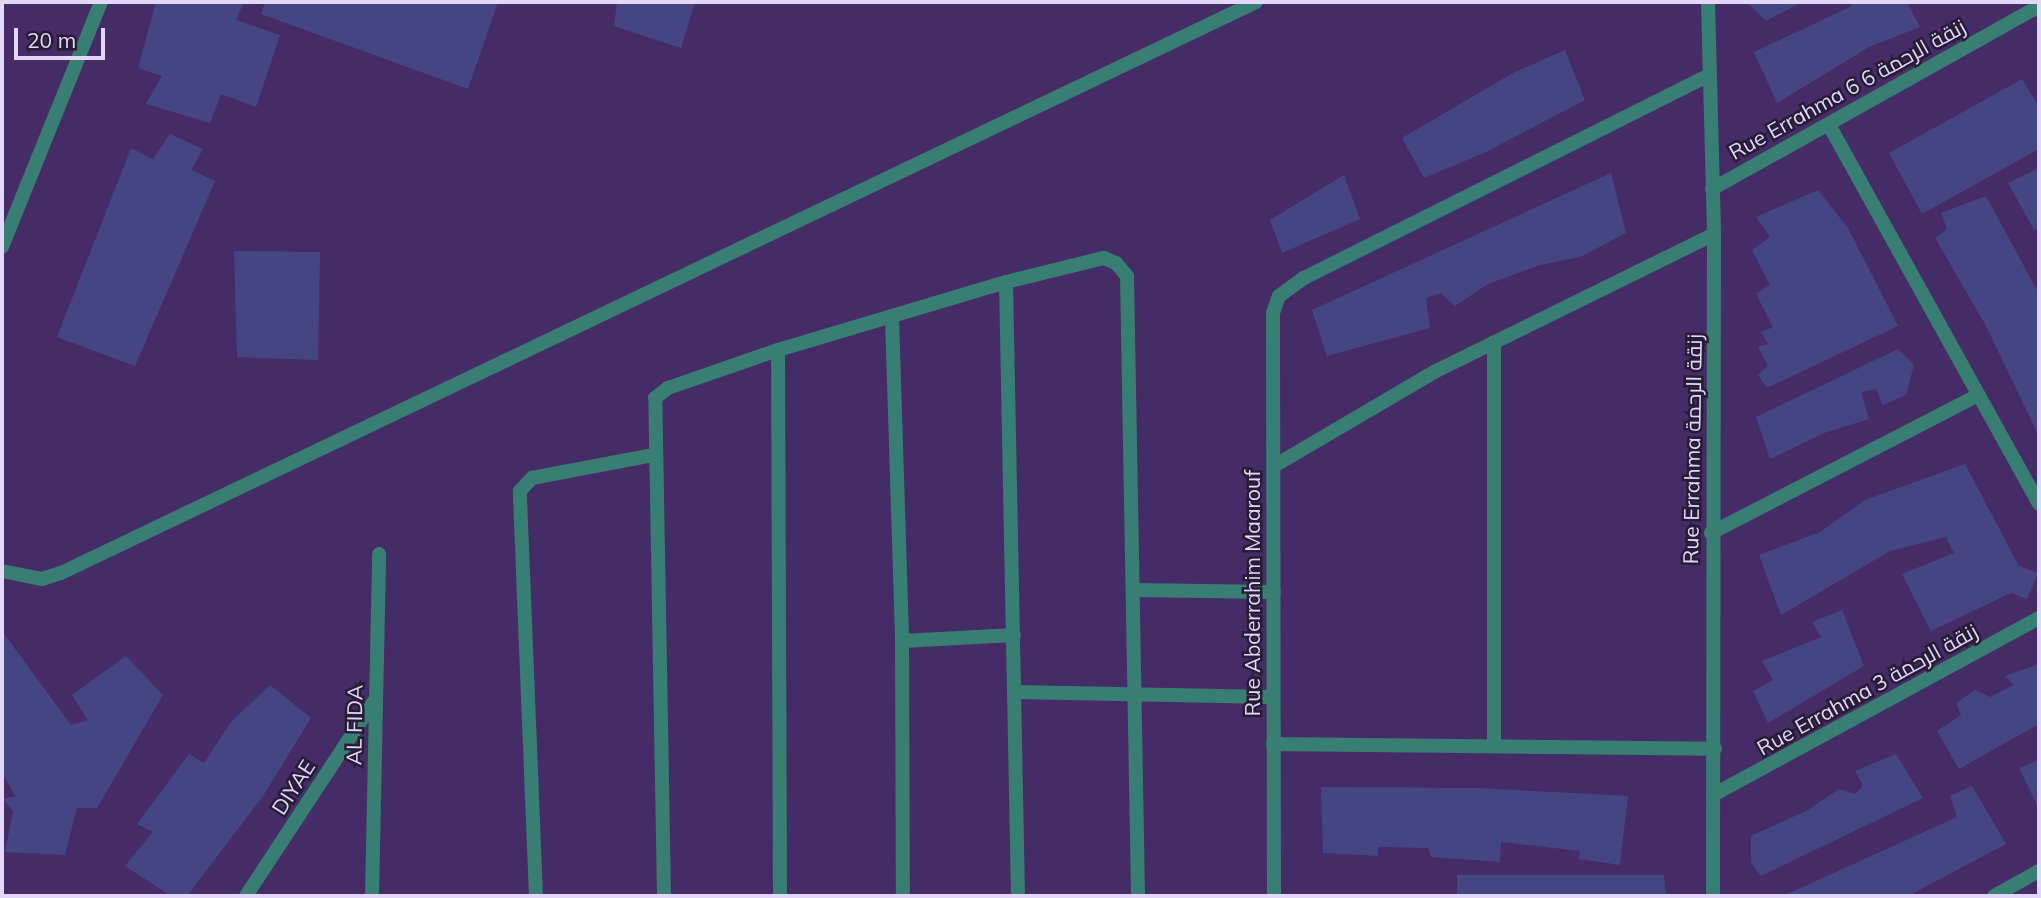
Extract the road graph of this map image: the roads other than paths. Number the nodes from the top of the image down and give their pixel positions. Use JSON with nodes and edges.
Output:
{"nodes":[{"id":1,"x":101,"y":2,"type":"edge"},
{"id":2,"x":1256,"y":2,"type":"edge"},
{"id":3,"x":1708,"y":2,"type":"edge"},
{"id":4,"x":2037,"y":6,"type":"edge"},
{"id":5,"x":1707,"y":76,"type":"junction"},
{"id":6,"x":1829,"y":125,"type":"junction"},
{"id":7,"x":1712,"y":189,"type":"junction"},
{"id":8,"x":1714,"y":234,"type":"junction"},
{"id":9,"x":2,"y":247,"type":"edge"},
{"id":10,"x":1006,"y":282,"type":"junction"},
{"id":11,"x":892,"y":318,"type":"junction"},
{"id":12,"x":1494,"y":342,"type":"junction"},
{"id":13,"x":778,"y":350,"type":"junction"},
{"id":14,"x":1976,"y":396,"type":"junction"},
{"id":15,"x":654,"y":455,"type":"junction"},
{"id":16,"x":1274,"y":466,"type":"junction"},
{"id":17,"x":2039,"y":504,"type":"edge"},
{"id":18,"x":1711,"y":533,"type":"junction"},
{"id":19,"x":379,"y":554,"type":"dead end"},
{"id":20,"x":2,"y":571,"type":"edge"},
{"id":21,"x":1135,"y":590,"type":"junction"},
{"id":22,"x":1274,"y":592,"type":"junction"},
{"id":23,"x":2039,"y":618,"type":"edge"},
{"id":24,"x":1014,"y":635,"type":"junction"},
{"id":25,"x":902,"y":641,"type":"junction"},
{"id":26,"x":1015,"y":692,"type":"junction"},
{"id":27,"x":1135,"y":695,"type":"junction"},
{"id":28,"x":1273,"y":697,"type":"junction"},
{"id":29,"x":375,"y":700,"type":"junction"},
{"id":30,"x":1273,"y":744,"type":"junction"},
{"id":31,"x":1494,"y":744,"type":"junction"},
{"id":32,"x":1715,"y":749,"type":"junction"},
{"id":33,"x":1713,"y":795,"type":"junction"},
{"id":34,"x":2039,"y":871,"type":"edge"},
{"id":35,"x":246,"y":896,"type":"edge"},
{"id":36,"x":372,"y":896,"type":"edge"},
{"id":37,"x":536,"y":896,"type":"edge"},
{"id":38,"x":664,"y":896,"type":"edge"},
{"id":39,"x":779,"y":896,"type":"edge"},
{"id":40,"x":903,"y":896,"type":"edge"},
{"id":41,"x":1018,"y":896,"type":"edge"},
{"id":42,"x":1138,"y":896,"type":"edge"},
{"id":43,"x":1274,"y":896,"type":"edge"},
{"id":44,"x":1713,"y":896,"type":"edge"},
{"id":45,"x":1994,"y":896,"type":"edge"}],
"edges":[{"from":1,"to":9,"type":"street"},
{"from":2,"to":20,"type":"street"},
{"from":3,"to":5,"type":"street","name":"Rue Errahma زنقة الرحمة"},
{"from":4,"to":6,"type":"street","name":"Rue Errahma 6 6 زنقة الرحمة"},
{"from":5,"to":7,"type":"street","name":"Rue Errahma زنقة الرحمة"},
{"from":5,"to":16,"type":"street","name":"Rue Abderrahim Maarouf"},
{"from":6,"to":7,"type":"street","name":"Rue Errahma 6 6 زنقة الرحمة"},
{"from":6,"to":14,"type":"street"},
{"from":7,"to":8,"type":"street","name":"Rue Errahma زنقة الرحمة"},
{"from":8,"to":12,"type":"street"},
{"from":8,"to":18,"type":"street","name":"Rue Errahma زنقة الرحمة"},
{"from":10,"to":11,"type":"street"},
{"from":10,"to":21,"type":"street"},
{"from":10,"to":24,"type":"street"},
{"from":11,"to":13,"type":"street"},
{"from":11,"to":25,"type":"street"},
{"from":12,"to":16,"type":"street"},
{"from":12,"to":31,"type":"street"},
{"from":13,"to":15,"type":"street"},
{"from":13,"to":39,"type":"street"},
{"from":14,"to":17,"type":"street"},
{"from":14,"to":18,"type":"street"},
{"from":15,"to":37,"type":"street"},
{"from":15,"to":38,"type":"street"},
{"from":16,"to":22,"type":"street","name":"Rue Abderrahim Maarouf"},
{"from":18,"to":32,"type":"street","name":"Rue Errahma زنقة الرحمة"},
{"from":19,"to":29,"type":"street","name":"AL FIDA"},
{"from":21,"to":22,"type":"street"},
{"from":21,"to":27,"type":"street"},
{"from":22,"to":28,"type":"street","name":"Rue Abderrahim Maarouf"},
{"from":23,"to":33,"type":"street","name":"Rue Errahma 3 زنقة الرحمة"},
{"from":24,"to":25,"type":"street"},
{"from":24,"to":26,"type":"street"},
{"from":25,"to":40,"type":"street"},
{"from":26,"to":27,"type":"street"},
{"from":26,"to":41,"type":"street"},
{"from":27,"to":28,"type":"street"},
{"from":27,"to":42,"type":"street"},
{"from":28,"to":30,"type":"street","name":"Rue Abderrahim Maarouf"},
{"from":29,"to":35,"type":"street","name":"DIYAE"},
{"from":29,"to":36,"type":"street","name":"AL FIDA"},
{"from":30,"to":31,"type":"street"},
{"from":30,"to":43,"type":"street","name":"Rue Abderrahim Maarouf"},
{"from":31,"to":32,"type":"street"},
{"from":32,"to":33,"type":"street","name":"Rue Errahma زنقة الرحمة"},
{"from":33,"to":44,"type":"street","name":"Rue Errahma زنقة الرحمة"},
{"from":34,"to":45,"type":"street"}]}
